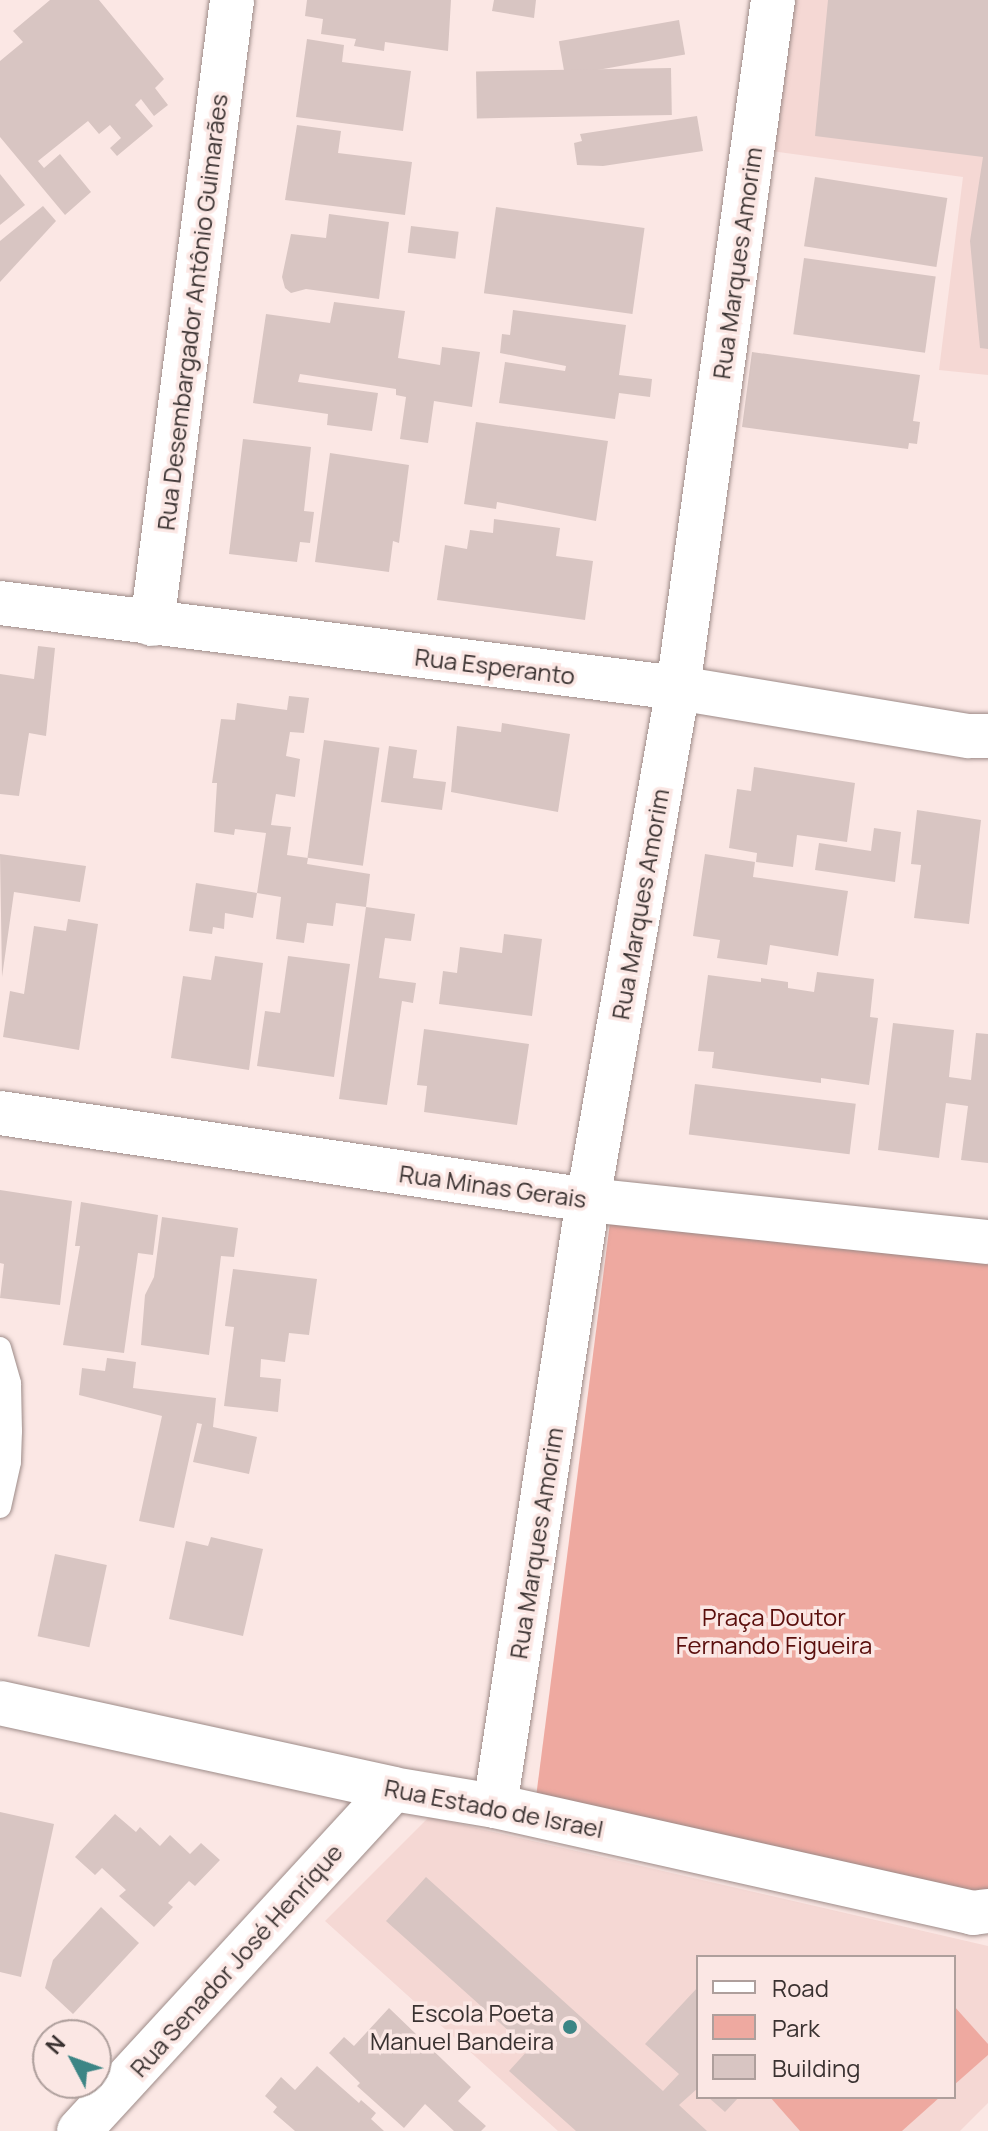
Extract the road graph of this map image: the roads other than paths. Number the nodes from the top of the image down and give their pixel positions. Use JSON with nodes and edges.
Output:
{"nodes":[{"id":1,"x":232,"y":0,"type":"edge"},
{"id":2,"x":773,"y":0,"type":"edge"},
{"id":3,"x":0,"y":603,"type":"edge"},
{"id":4,"x":152,"y":624,"type":"junction"},
{"id":5,"x":678,"y":688,"type":"junction"},
{"id":6,"x":988,"y":736,"type":"edge"},
{"id":7,"x":0,"y":1113,"type":"edge"},
{"id":8,"x":0,"y":1120,"type":"edge"},
{"id":9,"x":588,"y":1200,"type":"junction"},
{"id":10,"x":988,"y":1242,"type":"edge"},
{"id":11,"x":0,"y":1348,"type":"edge"},
{"id":12,"x":5,"y":1430,"type":"edge"},
{"id":13,"x":0,"y":1507,"type":"edge"},
{"id":14,"x":0,"y":1703,"type":"edge"},
{"id":15,"x":393,"y":1789,"type":"junction"},
{"id":16,"x":495,"y":1806,"type":"junction"},
{"id":17,"x":983,"y":1917,"type":"edge"},
{"id":18,"x":79,"y":2131,"type":"edge"}],
"edges":[{"from":1,"to":4,"type":"street","name":"Rua Desembargador Antônio Guimarães"},
{"from":2,"to":5,"type":"street","name":"Rua Marques Amorim"},
{"from":3,"to":4,"type":"street","name":"Rua Esperanto"},
{"from":4,"to":5,"type":"street","name":"Rua Esperanto"},
{"from":5,"to":6,"type":"street","name":"Rua Esperanto"},
{"from":5,"to":9,"type":"street","name":"Rua Marques Amorim"},
{"from":7,"to":8,"type":"lane"},
{"from":7,"to":9,"type":"street","name":"Rua Minas Gerais"},
{"from":9,"to":10,"type":"street","name":"Rua Minas Gerais"},
{"from":9,"to":16,"type":"street","name":"Rua Marques Amorim"},
{"from":11,"to":12,"type":"lane"},
{"from":12,"to":13,"type":"lane"},
{"from":14,"to":15,"type":"street","name":"Rua Estado de Israel"},
{"from":15,"to":16,"type":"street","name":"Rua Estado de Israel"},
{"from":15,"to":18,"type":"street","name":"Rua Senador José Henrique"},
{"from":16,"to":17,"type":"street","name":"Rua Estado de Israel"}]}
